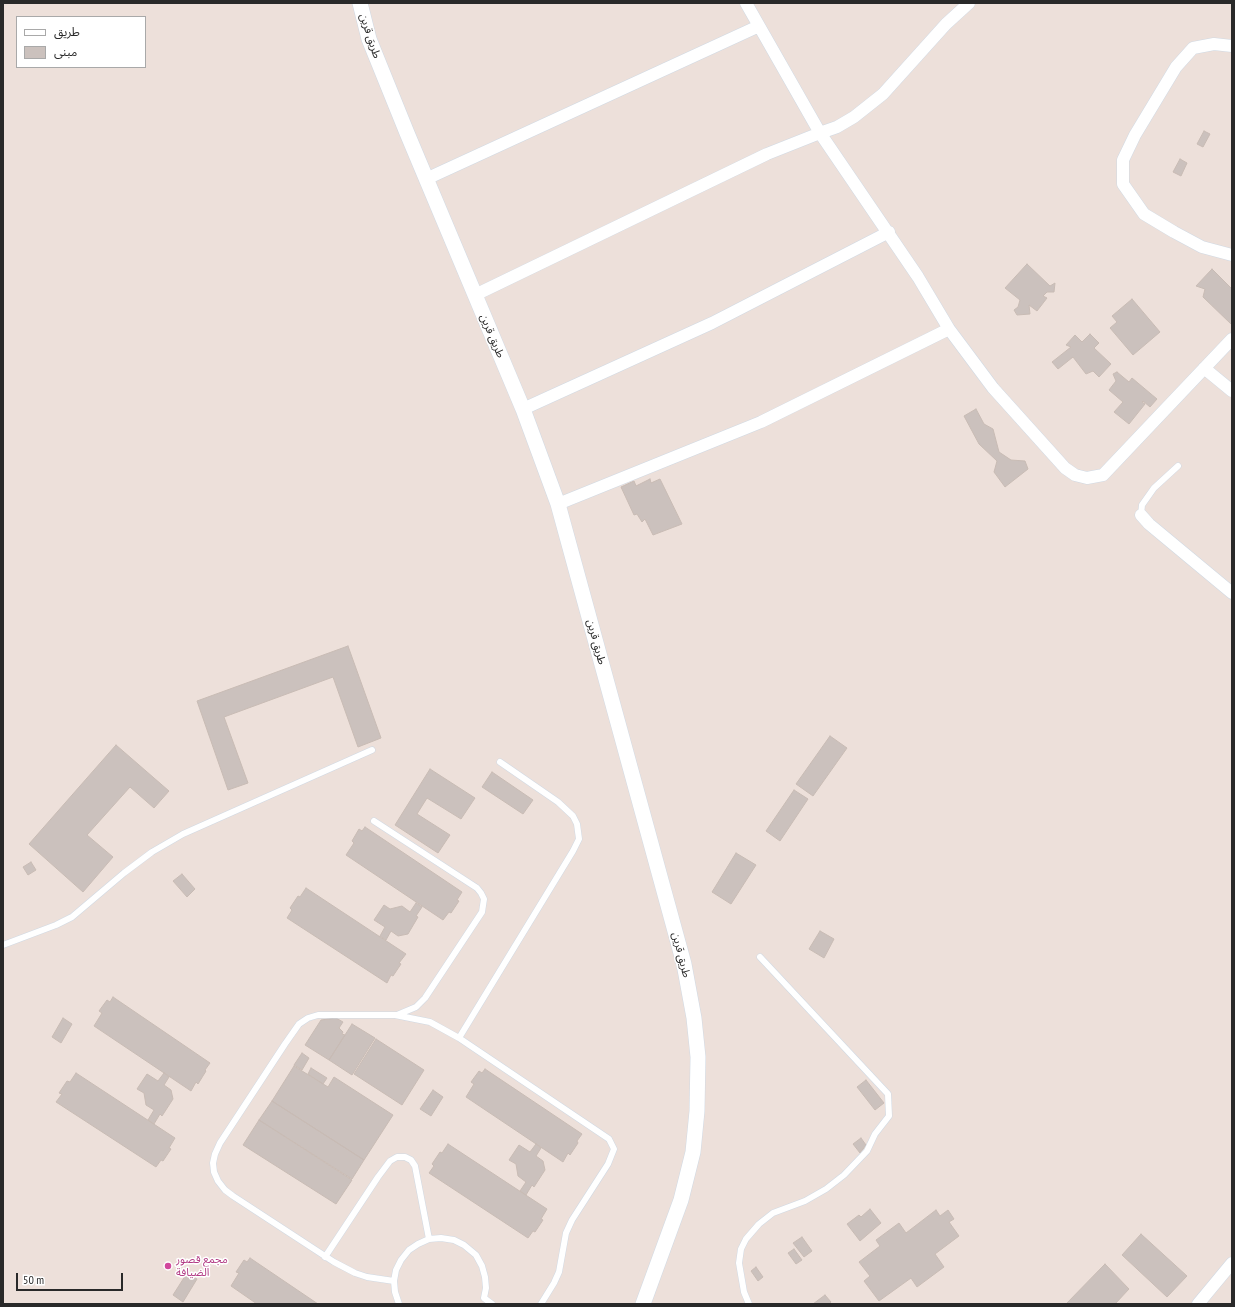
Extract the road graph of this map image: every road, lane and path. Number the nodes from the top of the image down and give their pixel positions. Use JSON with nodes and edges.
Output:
{"nodes":[{"id":1,"x":360,"y":3,"type":"edge"},
{"id":2,"x":746,"y":3,"type":"edge"},
{"id":3,"x":969,"y":3,"type":"edge"},
{"id":4,"x":759,"y":26,"type":"junction"},
{"id":5,"x":1232,"y":46,"type":"edge"},
{"id":6,"x":820,"y":132,"type":"junction"},
{"id":7,"x":426,"y":179,"type":"junction"},
{"id":8,"x":889,"y":232,"type":"junction"},
{"id":9,"x":1232,"y":255,"type":"edge"},
{"id":10,"x":475,"y":296,"type":"junction"},
{"id":11,"x":949,"y":329,"type":"junction"},
{"id":12,"x":1232,"y":339,"type":"edge"},
{"id":13,"x":1204,"y":368,"type":"junction"},
{"id":14,"x":1232,"y":391,"type":"edge"},
{"id":15,"x":523,"y":409,"type":"junction"},
{"id":16,"x":1178,"y":466,"type":"dead end"},
{"id":17,"x":558,"y":504,"type":"junction"},
{"id":18,"x":1141,"y":515,"type":"joint"},
{"id":19,"x":1232,"y":593,"type":"edge"},
{"id":20,"x":372,"y":750,"type":"dead end"},
{"id":21,"x":500,"y":762,"type":"dead end"},
{"id":22,"x":374,"y":821,"type":"dead end"},
{"id":23,"x":3,"y":946,"type":"edge"},
{"id":24,"x":760,"y":957,"type":"dead end"},
{"id":25,"x":395,"y":1015,"type":"junction"},
{"id":26,"x":459,"y":1038,"type":"junction"},
{"id":27,"x":429,"y":1239,"type":"junction"},
{"id":28,"x":325,"y":1257,"type":"junction"},
{"id":29,"x":1232,"y":1263,"type":"edge"},
{"id":30,"x":394,"y":1281,"type":"junction"},
{"id":31,"x":482,"y":1301,"type":"edge"},
{"id":32,"x":399,"y":1304,"type":"edge"},
{"id":33,"x":492,"y":1304,"type":"edge"},
{"id":34,"x":541,"y":1304,"type":"edge"},
{"id":35,"x":643,"y":1304,"type":"edge"},
{"id":36,"x":749,"y":1304,"type":"edge"},
{"id":37,"x":1198,"y":1304,"type":"edge"}],
"edges":[{"from":1,"to":7,"type":"street","name":"طريق قرين"},
{"from":2,"to":4,"type":"street"},
{"from":3,"to":6,"type":"street"},
{"from":4,"to":6,"type":"street"},
{"from":4,"to":7,"type":"street"},
{"from":5,"to":9,"type":"street"},
{"from":6,"to":8,"type":"street"},
{"from":6,"to":10,"type":"street"},
{"from":7,"to":10,"type":"street","name":"طريق قرين"},
{"from":8,"to":11,"type":"street"},
{"from":8,"to":15,"type":"street"},
{"from":10,"to":15,"type":"street","name":"طريق قرين"},
{"from":11,"to":13,"type":"street"},
{"from":11,"to":17,"type":"street"},
{"from":12,"to":13,"type":"street"},
{"from":13,"to":14,"type":"street"},
{"from":15,"to":17,"type":"street","name":"طريق قرين"},
{"from":16,"to":18,"type":"lane"},
{"from":17,"to":35,"type":"street","name":"طريق قرين"},
{"from":18,"to":19,"type":"street"},
{"from":20,"to":23,"type":"lane"},
{"from":21,"to":26,"type":"lane"},
{"from":22,"to":25,"type":"lane"},
{"from":24,"to":36,"type":"lane"},
{"from":25,"to":26,"type":"lane"},
{"from":25,"to":28,"type":"lane"},
{"from":26,"to":34,"type":"lane"},
{"from":27,"to":28,"type":"lane"},
{"from":27,"to":30,"type":"lane"},
{"from":27,"to":31,"type":"lane"},
{"from":28,"to":30,"type":"lane"},
{"from":29,"to":37,"type":"street"},
{"from":30,"to":32,"type":"lane"},
{"from":31,"to":33,"type":"lane"}]}
